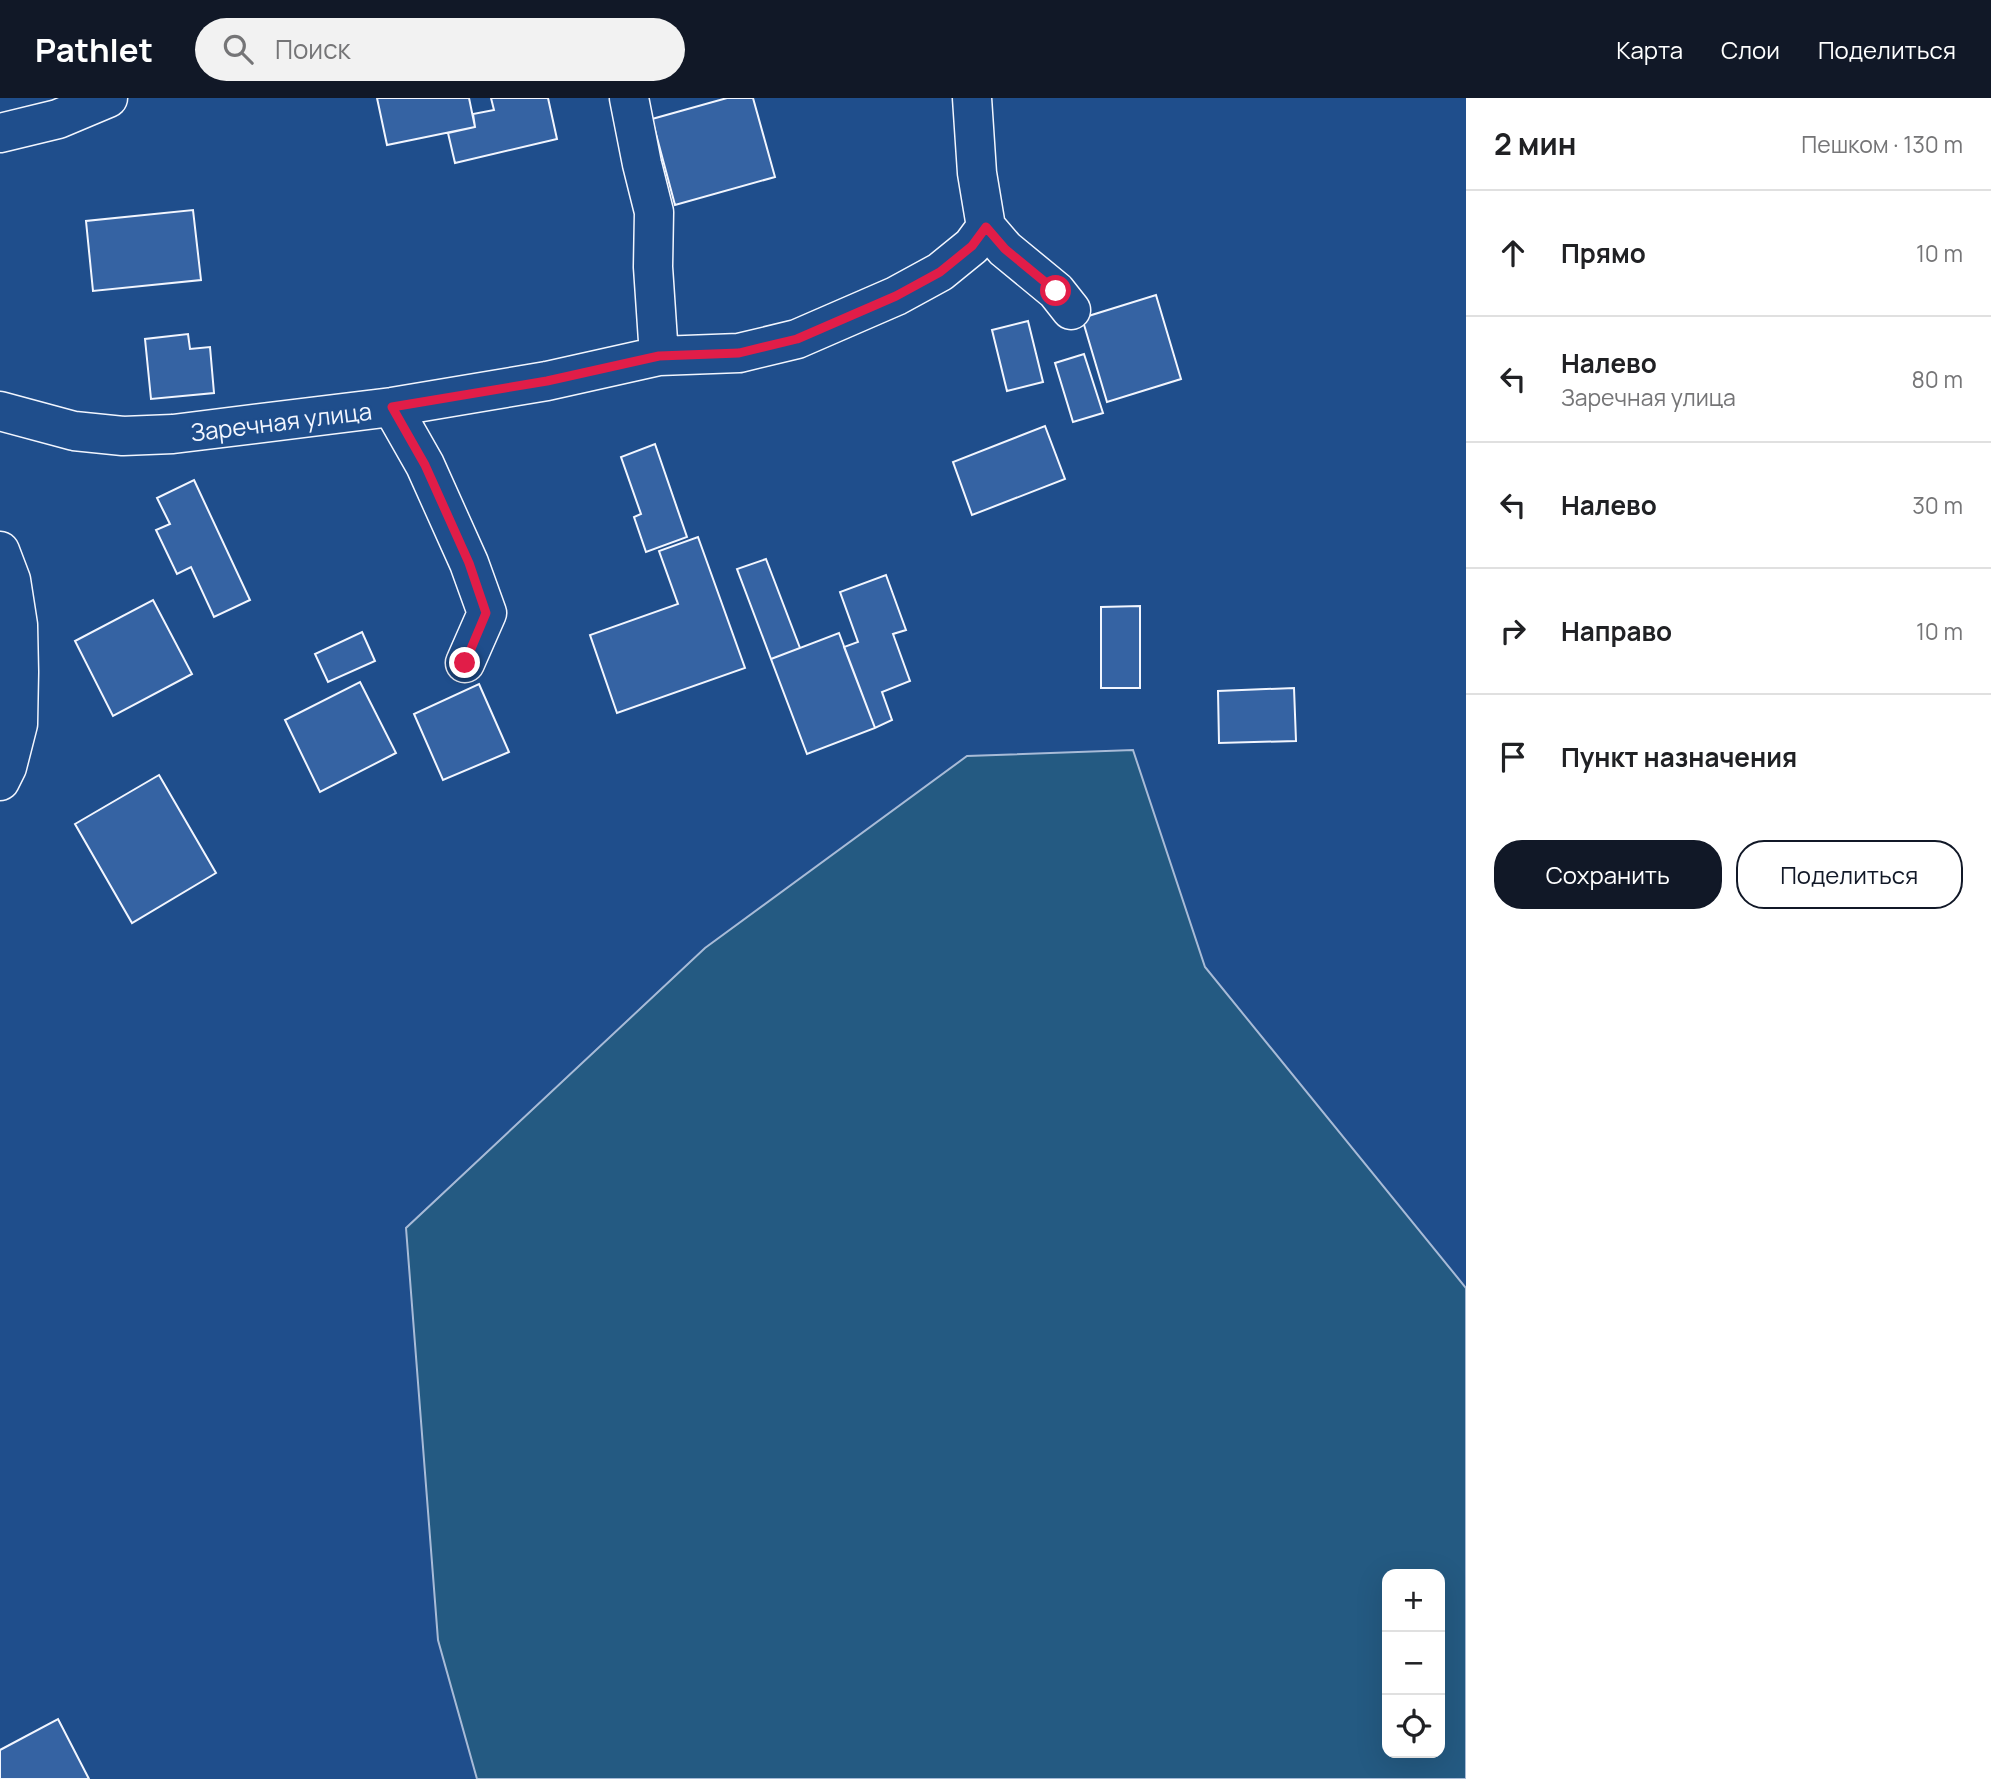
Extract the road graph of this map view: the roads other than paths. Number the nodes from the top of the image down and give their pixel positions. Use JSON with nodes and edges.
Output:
{"nodes":[{"id":1,"x":108,"y":98,"type":"edge"},
{"id":2,"x":629,"y":98,"type":"edge"},
{"id":3,"x":972,"y":98,"type":"edge"},
{"id":4,"x":0,"y":133,"type":"edge"},
{"id":5,"x":986,"y":227,"type":"junction"},
{"id":6,"x":1071,"y":310,"type":"dead end"},
{"id":7,"x":659,"y":356,"type":"junction"},
{"id":8,"x":392,"y":407,"type":"junction"},
{"id":9,"x":0,"y":411,"type":"edge"},
{"id":10,"x":0,"y":551,"type":"edge"},
{"id":11,"x":465,"y":663,"type":"dead end"},
{"id":12,"x":0,"y":781,"type":"edge"}],
"edges":[{"from":1,"to":4,"type":"street"},
{"from":2,"to":7,"type":"street"},
{"from":3,"to":5,"type":"street"},
{"from":5,"to":6,"type":"street"},
{"from":5,"to":7,"type":"street","name":"Заречная улица"},
{"from":7,"to":8,"type":"street","name":"Заречная улица"},
{"from":8,"to":9,"type":"street","name":"Заречная улица"},
{"from":8,"to":11,"type":"street"},
{"from":10,"to":12,"type":"street"}]}
